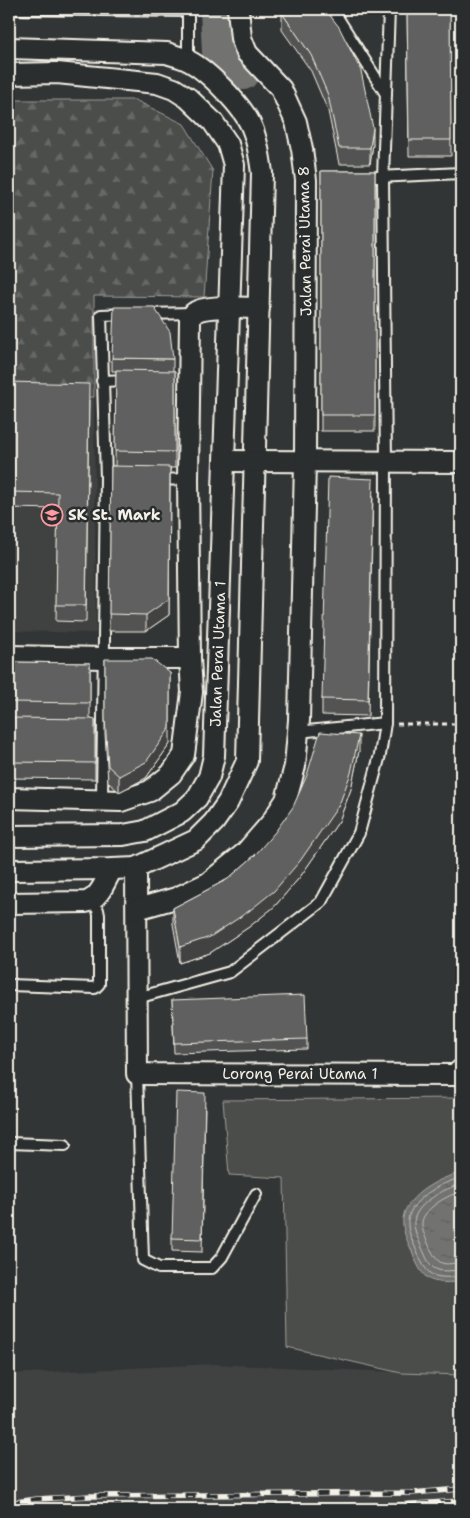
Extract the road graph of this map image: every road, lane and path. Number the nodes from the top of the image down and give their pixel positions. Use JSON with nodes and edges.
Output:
{"nodes":[{"id":1,"x":9,"y":9,"type":"edge"},
{"id":2,"x":238,"y":9,"type":"edge"},
{"id":3,"x":332,"y":9,"type":"edge"},
{"id":4,"x":389,"y":9,"type":"edge"},
{"id":5,"x":188,"y":10,"type":"edge"},
{"id":6,"x":9,"y":48,"type":"edge"},
{"id":7,"x":188,"y":60,"type":"junction"},
{"id":8,"x":9,"y":74,"type":"edge"},
{"id":9,"x":386,"y":94,"type":"junction"},
{"id":10,"x":461,"y":173,"type":"edge"},
{"id":11,"x":383,"y":177,"type":"junction"},
{"id":12,"x":364,"y":178,"type":"edge"},
{"id":13,"x":228,"y":307,"type":"junction"},
{"id":14,"x":259,"y":308,"type":"junction"},
{"id":15,"x":194,"y":313,"type":"junction"},
{"id":16,"x":141,"y":380,"type":"edge"},
{"id":17,"x":102,"y":381,"type":"junction"},
{"id":18,"x":225,"y":461,"type":"junction"},
{"id":19,"x":386,"y":461,"type":"junction"},
{"id":20,"x":255,"y":462,"type":"junction"},
{"id":21,"x":305,"y":462,"type":"junction"},
{"id":22,"x":461,"y":462,"type":"edge"},
{"id":23,"x":142,"y":479,"type":"edge"},
{"id":24,"x":188,"y":480,"type":"junction"},
{"id":25,"x":9,"y":656,"type":"edge"},
{"id":26,"x":104,"y":658,"type":"junction"},
{"id":27,"x":190,"y":658,"type":"junction"},
{"id":28,"x":385,"y":724,"type":"junction"},
{"id":29,"x":461,"y":724,"type":"edge"},
{"id":30,"x":298,"y":732,"type":"junction"},
{"id":31,"x":9,"y":798,"type":"edge"},
{"id":32,"x":102,"y":800,"type":"junction"},
{"id":33,"x":9,"y":836,"type":"edge"},
{"id":34,"x":136,"y":868,"type":"junction"},
{"id":35,"x":9,"y":870,"type":"edge"},
{"id":36,"x":112,"y":870,"type":"junction"},
{"id":37,"x":92,"y":900,"type":"junction"},
{"id":38,"x":9,"y":903,"type":"edge"},
{"id":39,"x":137,"y":909,"type":"junction"},
{"id":40,"x":9,"y":985,"type":"edge"},
{"id":41,"x":137,"y":998,"type":"junction"},
{"id":42,"x":461,"y":1070,"type":"edge"},
{"id":43,"x":137,"y":1074,"type":"junction"},
{"id":44,"x":9,"y":1143,"type":"edge"},
{"id":45,"x":65,"y":1145,"type":"dead end"},
{"id":46,"x":256,"y":1194,"type":"dead end"}],
"edges":[{"from":1,"to":5,"type":"lane"},
{"from":2,"to":21,"type":"street","name":"Jalan Perai Utama 8"},
{"from":3,"to":9,"type":"lane"},
{"from":4,"to":9,"type":"lane"},
{"from":5,"to":7,"type":"lane"},
{"from":6,"to":7,"type":"street","name":"Jalan Perai Utama 1"},
{"from":7,"to":14,"type":"street","name":"Jalan Perai Utama 1"},
{"from":8,"to":13,"type":"street","name":"Jalan Perai Utama 1"},
{"from":9,"to":11,"type":"lane"},
{"from":10,"to":11,"type":"lane"},
{"from":11,"to":12,"type":"lane"},
{"from":11,"to":19,"type":"lane"},
{"from":13,"to":14,"type":"street"},
{"from":13,"to":15,"type":"street"},
{"from":13,"to":18,"type":"street","name":"Jalan Perai Utama 1"},
{"from":14,"to":20,"type":"street","name":"Jalan Perai Utama 1"},
{"from":15,"to":17,"type":"lane"},
{"from":15,"to":24,"type":"street","name":"Jalan Perai Utama 1"},
{"from":16,"to":17,"type":"lane"},
{"from":17,"to":26,"type":"lane"},
{"from":18,"to":20,"type":"street"},
{"from":18,"to":33,"type":"street","name":"Jalan Perai Utama 1"},
{"from":19,"to":21,"type":"street"},
{"from":19,"to":22,"type":"street"},
{"from":19,"to":28,"type":"lane"},
{"from":20,"to":21,"type":"street"},
{"from":20,"to":34,"type":"street","name":"Jalan Perai Utama 1"},
{"from":21,"to":30,"type":"street"},
{"from":23,"to":24,"type":"lane"},
{"from":24,"to":27,"type":"street","name":"Jalan Perai Utama 1"},
{"from":25,"to":26,"type":"street"},
{"from":26,"to":27,"type":"street"},
{"from":26,"to":32,"type":"lane"},
{"from":27,"to":32,"type":"street","name":"Jalan Perai Utama 1"},
{"from":28,"to":29,"type":"path"},
{"from":28,"to":30,"type":"lane"},
{"from":28,"to":41,"type":"lane"},
{"from":30,"to":39,"type":"street"},
{"from":31,"to":32,"type":"street","name":"Jalan Perai Utama 1"},
{"from":34,"to":36,"type":"street","name":"Jalan Perai Utama 1"},
{"from":34,"to":39,"type":"street"},
{"from":35,"to":36,"type":"street","name":"Jalan Perai Utama 1"},
{"from":36,"to":37,"type":"street"},
{"from":37,"to":38,"type":"street"},
{"from":37,"to":40,"type":"lane"},
{"from":39,"to":41,"type":"street"},
{"from":41,"to":43,"type":"street"},
{"from":42,"to":43,"type":"street","name":"Lorong Perai Utama 1"},
{"from":43,"to":46,"type":"lane"},
{"from":44,"to":45,"type":"lane"}]}
